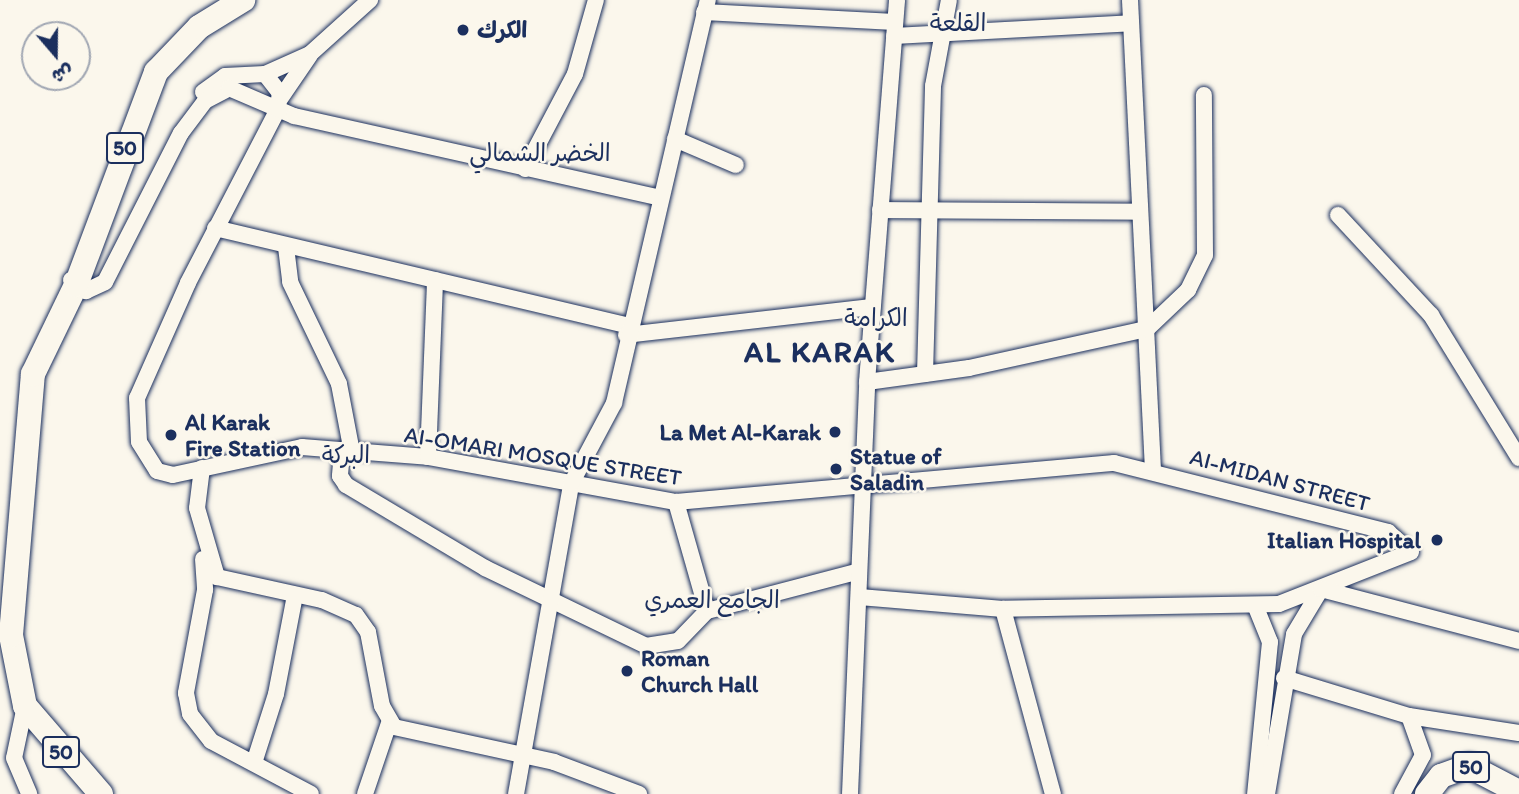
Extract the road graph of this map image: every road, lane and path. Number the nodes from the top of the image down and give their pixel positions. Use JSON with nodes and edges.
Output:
{"nodes":[{"id":1,"x":221,"y":0,"type":"edge"},
{"id":2,"x":243,"y":0,"type":"edge"},
{"id":3,"x":370,"y":0,"type":"edge"},
{"id":4,"x":596,"y":0,"type":"edge"},
{"id":5,"x":897,"y":0,"type":"edge"},
{"id":6,"x":949,"y":0,"type":"edge"},
{"id":7,"x":1130,"y":0,"type":"edge"},
{"id":8,"x":706,"y":6,"type":"edge"},
{"id":9,"x":1131,"y":23,"type":"junction"},
{"id":10,"x":895,"y":29,"type":"junction"},
{"id":11,"x":938,"y":36,"type":"junction"},
{"id":12,"x":310,"y":54,"type":"junction"},
{"id":13,"x":265,"y":74,"type":"junction"},
{"id":14,"x":232,"y":81,"type":"junction"},
{"id":15,"x":1204,"y":95,"type":"dead end"},
{"id":16,"x":279,"y":105,"type":"junction"},
{"id":17,"x":675,"y":139,"type":"junction"},
{"id":18,"x":736,"y":165,"type":"dead end"},
{"id":19,"x":525,"y":169,"type":"junction"},
{"id":20,"x":660,"y":198,"type":"junction"},
{"id":21,"x":880,"y":210,"type":"junction"},
{"id":22,"x":928,"y":210,"type":"junction"},
{"id":23,"x":1140,"y":212,"type":"junction"},
{"id":24,"x":1338,"y":215,"type":"dead end"},
{"id":25,"x":215,"y":228,"type":"junction"},
{"id":26,"x":286,"y":247,"type":"junction"},
{"id":27,"x":74,"y":274,"type":"junction"},
{"id":28,"x":435,"y":280,"type":"junction"},
{"id":29,"x":872,"y":307,"type":"junction"},
{"id":30,"x":1147,"y":329,"type":"junction"},
{"id":31,"x":627,"y":331,"type":"junction"},
{"id":32,"x":925,"y":374,"type":"junction"},
{"id":33,"x":867,"y":382,"type":"junction"},
{"id":34,"x":347,"y":452,"type":"junction"},
{"id":35,"x":428,"y":457,"type":"junction"},
{"id":36,"x":1519,"y":458,"type":"edge"},
{"id":37,"x":202,"y":468,"type":"junction"},
{"id":38,"x":1153,"y":471,"type":"junction"},
{"id":39,"x":173,"y":475,"type":"junction"},
{"id":40,"x":862,"y":483,"type":"junction"},
{"id":41,"x":571,"y":484,"type":"junction"},
{"id":42,"x":676,"y":502,"type":"junction"},
{"id":43,"x":859,"y":571,"type":"junction"},
{"id":44,"x":211,"y":577,"type":"junction"},
{"id":45,"x":1321,"y":589,"type":"junction"},
{"id":46,"x":295,"y":595,"type":"junction"},
{"id":47,"x":859,"y":597,"type":"junction"},
{"id":48,"x":549,"y":598,"type":"junction"},
{"id":49,"x":1255,"y":605,"type":"junction"},
{"id":50,"x":1003,"y":609,"type":"junction"},
{"id":51,"x":707,"y":611,"type":"junction"},
{"id":52,"x":1519,"y":641,"type":"edge"},
{"id":53,"x":1284,"y":678,"type":"junction"},
{"id":54,"x":25,"y":706,"type":"junction"},
{"id":55,"x":1409,"y":716,"type":"junction"},
{"id":56,"x":389,"y":723,"type":"junction"},
{"id":57,"x":1519,"y":733,"type":"edge"},
{"id":58,"x":524,"y":758,"type":"junction"},
{"id":59,"x":254,"y":763,"type":"junction"},
{"id":60,"x":1519,"y":792,"type":"edge"},
{"id":61,"x":29,"y":794,"type":"edge"},
{"id":62,"x":102,"y":794,"type":"edge"},
{"id":63,"x":311,"y":794,"type":"edge"},
{"id":64,"x":365,"y":794,"type":"edge"},
{"id":65,"x":516,"y":794,"type":"edge"},
{"id":66,"x":639,"y":794,"type":"edge"},
{"id":67,"x":850,"y":794,"type":"edge"},
{"id":68,"x":1053,"y":794,"type":"edge"},
{"id":69,"x":1255,"y":794,"type":"edge"},
{"id":70,"x":1267,"y":794,"type":"edge"},
{"id":71,"x":1402,"y":794,"type":"edge"},
{"id":72,"x":1427,"y":794,"type":"edge"}],
"edges":[{"from":1,"to":27,"type":"main road","number":"50"},
{"from":2,"to":27,"type":"main road","number":"50"},
{"from":3,"to":12,"type":"street"},
{"from":4,"to":19,"type":"street"},
{"from":5,"to":10,"type":"street"},
{"from":6,"to":11,"type":"street"},
{"from":7,"to":9,"type":"street"},
{"from":8,"to":10,"type":"street"},
{"from":8,"to":17,"type":"street"},
{"from":9,"to":11,"type":"street"},
{"from":9,"to":23,"type":"street"},
{"from":10,"to":11,"type":"street"},
{"from":10,"to":21,"type":"street"},
{"from":11,"to":22,"type":"street"},
{"from":12,"to":13,"type":"street"},
{"from":12,"to":16,"type":"street"},
{"from":13,"to":14,"type":"street"},
{"from":13,"to":16,"type":"street"},
{"from":14,"to":16,"type":"street"},
{"from":14,"to":27,"type":"street"},
{"from":15,"to":30,"type":"street"},
{"from":16,"to":19,"type":"street"},
{"from":16,"to":25,"type":"street"},
{"from":17,"to":18,"type":"street"},
{"from":17,"to":20,"type":"street"},
{"from":19,"to":20,"type":"street"},
{"from":20,"to":31,"type":"street"},
{"from":21,"to":22,"type":"street"},
{"from":21,"to":29,"type":"street"},
{"from":22,"to":23,"type":"street"},
{"from":22,"to":32,"type":"street"},
{"from":23,"to":30,"type":"street"},
{"from":24,"to":36,"type":"street"},
{"from":25,"to":26,"type":"street"},
{"from":25,"to":39,"type":"street"},
{"from":26,"to":28,"type":"street"},
{"from":26,"to":34,"type":"street"},
{"from":27,"to":54,"type":"main road","number":"50"},
{"from":28,"to":31,"type":"street"},
{"from":28,"to":35,"type":"street"},
{"from":29,"to":31,"type":"street"},
{"from":29,"to":33,"type":"street"},
{"from":30,"to":32,"type":"street"},
{"from":30,"to":38,"type":"street"},
{"from":31,"to":41,"type":"street"},
{"from":32,"to":33,"type":"street"},
{"from":33,"to":40,"type":"street"},
{"from":34,"to":35,"type":"street","name":"AI-OMARI MOSQUE STREET"},
{"from":34,"to":37,"type":"street","name":"AI-OMARI MOSQUE STREET"},
{"from":34,"to":48,"type":"street"},
{"from":35,"to":41,"type":"street","name":"AI-OMARI MOSQUE STREET"},
{"from":37,"to":39,"type":"street","name":"AI-OMARI MOSQUE STREET"},
{"from":37,"to":44,"type":"street"},
{"from":38,"to":40,"type":"street","name":"AI-MIDAN STREET"},
{"from":38,"to":45,"type":"street","name":"AI-MIDAN STREET"},
{"from":39,"to":44,"type":"street"},
{"from":40,"to":42,"type":"street","name":"AI-OMARI MOSQUE STREET"},
{"from":40,"to":43,"type":"street"},
{"from":41,"to":42,"type":"street","name":"AI-OMARI MOSQUE STREET"},
{"from":41,"to":48,"type":"street"},
{"from":42,"to":51,"type":"street"},
{"from":43,"to":47,"type":"street"},
{"from":43,"to":51,"type":"street"},
{"from":44,"to":46,"type":"street"},
{"from":44,"to":59,"type":"street"},
{"from":45,"to":49,"type":"street","name":"AI-MIDAN STREET"},
{"from":45,"to":52,"type":"street"},
{"from":45,"to":53,"type":"street"},
{"from":46,"to":56,"type":"street"},
{"from":46,"to":59,"type":"street"},
{"from":47,"to":50,"type":"street","name":"AI-MIDAN STREET"},
{"from":47,"to":67,"type":"street"},
{"from":48,"to":51,"type":"street"},
{"from":48,"to":58,"type":"street"},
{"from":49,"to":50,"type":"street","name":"AI-MIDAN STREET"},
{"from":49,"to":69,"type":"street"},
{"from":50,"to":68,"type":"street"},
{"from":53,"to":55,"type":"street"},
{"from":53,"to":70,"type":"street"},
{"from":54,"to":61,"type":"street"},
{"from":54,"to":62,"type":"main road","number":"50"},
{"from":55,"to":57,"type":"street"},
{"from":55,"to":71,"type":"street"},
{"from":56,"to":58,"type":"street"},
{"from":56,"to":64,"type":"street"},
{"from":58,"to":65,"type":"street"},
{"from":58,"to":66,"type":"street"},
{"from":59,"to":63,"type":"street"},
{"from":60,"to":72,"type":"main road","number":"50"}]}
